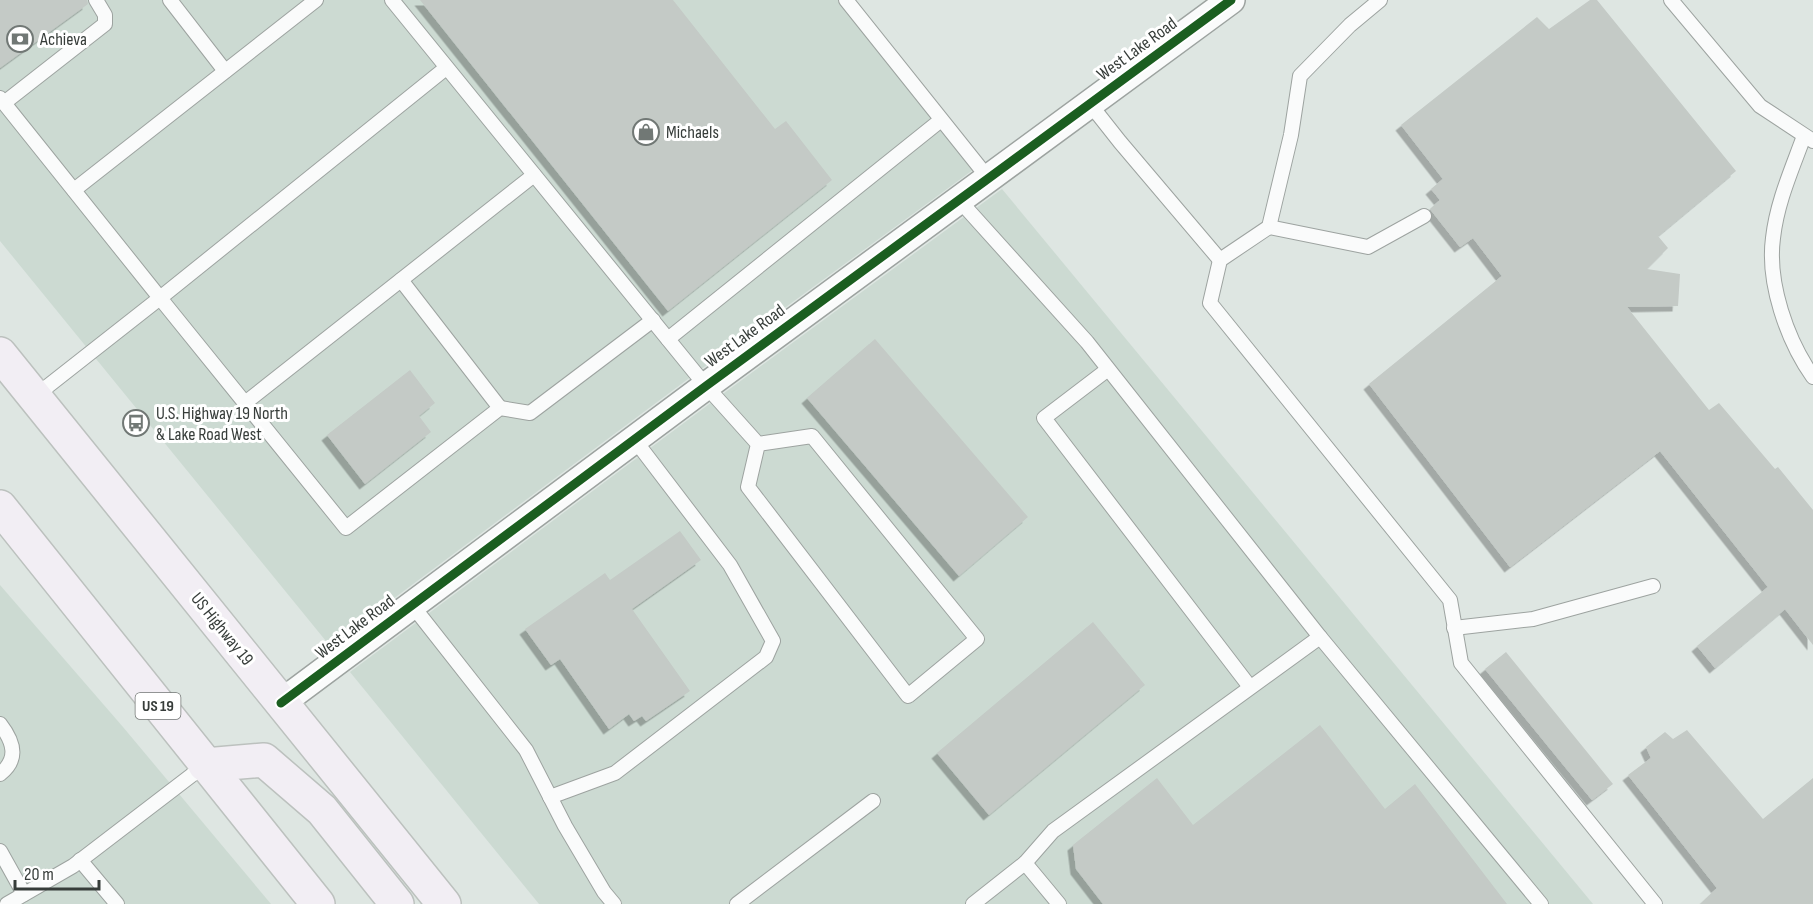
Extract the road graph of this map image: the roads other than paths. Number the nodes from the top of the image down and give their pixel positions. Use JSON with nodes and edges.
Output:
{"nodes":[{"id":1,"x":96,"y":0,"type":"edge"},
{"id":2,"x":170,"y":0,"type":"edge"},
{"id":3,"x":316,"y":0,"type":"edge"},
{"id":4,"x":392,"y":0,"type":"edge"},
{"id":5,"x":846,"y":0,"type":"edge"},
{"id":6,"x":1231,"y":0,"type":"edge"},
{"id":7,"x":1380,"y":0,"type":"edge"},
{"id":8,"x":1671,"y":0,"type":"edge"},
{"id":9,"x":446,"y":68,"type":"junction"},
{"id":10,"x":225,"y":71,"type":"junction"},
{"id":11,"x":2,"y":100,"type":"edge"},
{"id":12,"x":1090,"y":104,"type":"junction"},
{"id":13,"x":941,"y":120,"type":"junction"},
{"id":14,"x":1809,"y":139,"type":"edge"},
{"id":15,"x":534,"y":176,"type":"junction"},
{"id":16,"x":989,"y":179,"type":"junction"},
{"id":17,"x":74,"y":190,"type":"junction"},
{"id":18,"x":959,"y":200,"type":"junction"},
{"id":19,"x":1424,"y":216,"type":"dead end"},
{"id":20,"x":1269,"y":227,"type":"junction"},
{"id":21,"x":1220,"y":260,"type":"junction"},
{"id":22,"x":401,"y":280,"type":"junction"},
{"id":23,"x":160,"y":298,"type":"junction"},
{"id":24,"x":653,"y":320,"type":"junction"},
{"id":25,"x":668,"y":339,"type":"junction"},
{"id":26,"x":0,"y":354,"type":"edge"},
{"id":27,"x":1107,"y":370,"type":"junction"},
{"id":28,"x":1813,"y":377,"type":"edge"},
{"id":29,"x":706,"y":386,"type":"junction"},
{"id":30,"x":34,"y":397,"type":"junction"},
{"id":31,"x":245,"y":403,"type":"junction"},
{"id":32,"x":501,"y":408,"type":"junction"},
{"id":33,"x":634,"y":440,"type":"junction"},
{"id":34,"x":758,"y":444,"type":"junction"},
{"id":35,"x":0,"y":507,"type":"edge"},
{"id":36,"x":1653,"y":586,"type":"dead end"},
{"id":37,"x":412,"y":605,"type":"junction"},
{"id":38,"x":1454,"y":628,"type":"junction"},
{"id":39,"x":1320,"y":636,"type":"junction"},
{"id":40,"x":1250,"y":687,"type":"junction"},
{"id":41,"x":281,"y":703,"type":"junction"},
{"id":42,"x":0,"y":724,"type":"edge"},
{"id":43,"x":205,"y":765,"type":"junction"},
{"id":44,"x":0,"y":774,"type":"edge"},
{"id":45,"x":550,"y":797,"type":"junction"},
{"id":46,"x":873,"y":801,"type":"dead end"},
{"id":47,"x":0,"y":851,"type":"edge"},
{"id":48,"x":80,"y":860,"type":"junction"},
{"id":49,"x":1025,"y":863,"type":"junction"},
{"id":50,"x":24,"y":894,"type":"junction"},
{"id":51,"x":7,"y":904,"type":"edge"},
{"id":52,"x":117,"y":904,"type":"edge"},
{"id":53,"x":318,"y":904,"type":"edge"},
{"id":54,"x":397,"y":904,"type":"edge"},
{"id":55,"x":444,"y":904,"type":"edge"},
{"id":56,"x":614,"y":904,"type":"edge"},
{"id":57,"x":737,"y":904,"type":"edge"},
{"id":58,"x":973,"y":904,"type":"edge"},
{"id":59,"x":1059,"y":904,"type":"edge"},
{"id":60,"x":1541,"y":904,"type":"edge"},
{"id":61,"x":1655,"y":904,"type":"edge"}],
"edges":[{"from":1,"to":11,"type":"lane"},
{"from":2,"to":10,"type":"lane"},
{"from":3,"to":10,"type":"lane"},
{"from":4,"to":9,"type":"lane"},
{"from":5,"to":13,"type":"lane"},
{"from":6,"to":12,"type":"street","name":"West Lake Road"},
{"from":7,"to":20,"type":"lane"},
{"from":8,"to":14,"type":"lane"},
{"from":9,"to":15,"type":"lane"},
{"from":9,"to":23,"type":"lane"},
{"from":10,"to":17,"type":"lane"},
{"from":11,"to":17,"type":"lane"},
{"from":12,"to":16,"type":"street","name":"West Lake Road"},
{"from":12,"to":21,"type":"lane"},
{"from":13,"to":16,"type":"lane"},
{"from":13,"to":25,"type":"lane"},
{"from":14,"to":28,"type":"lane"},
{"from":15,"to":22,"type":"lane"},
{"from":15,"to":24,"type":"lane"},
{"from":16,"to":18,"type":"street","name":"West Lake Road"},
{"from":17,"to":23,"type":"lane"},
{"from":18,"to":27,"type":"lane"},
{"from":18,"to":29,"type":"street","name":"West Lake Road"},
{"from":19,"to":20,"type":"lane"},
{"from":20,"to":21,"type":"lane"},
{"from":21,"to":38,"type":"lane"},
{"from":22,"to":31,"type":"lane"},
{"from":22,"to":32,"type":"lane"},
{"from":23,"to":30,"type":"lane"},
{"from":23,"to":31,"type":"lane"},
{"from":24,"to":25,"type":"lane"},
{"from":24,"to":32,"type":"lane"},
{"from":25,"to":29,"type":"lane"},
{"from":26,"to":30,"type":"highway","name":"US Highway 19"},
{"from":27,"to":39,"type":"lane"},
{"from":27,"to":40,"type":"lane"},
{"from":29,"to":33,"type":"street","name":"West Lake Road"},
{"from":29,"to":34,"type":"lane"},
{"from":30,"to":41,"type":"highway","name":"US Highway 19"},
{"from":31,"to":32,"type":"lane"},
{"from":33,"to":37,"type":"street","name":"West Lake Road"},
{"from":33,"to":45,"type":"lane"},
{"from":34,"to":34,"type":"lane"},
{"from":35,"to":43,"type":"highway","number":"US 19"},
{"from":36,"to":38,"type":"lane"},
{"from":37,"to":41,"type":"street","name":"West Lake Road"},
{"from":37,"to":45,"type":"lane"},
{"from":38,"to":61,"type":"lane"},
{"from":39,"to":40,"type":"lane"},
{"from":39,"to":60,"type":"lane"},
{"from":40,"to":49,"type":"lane"},
{"from":41,"to":55,"type":"highway","name":"US Highway 19"},
{"from":42,"to":44,"type":"lane"},
{"from":43,"to":48,"type":"lane"},
{"from":43,"to":53,"type":"highway","number":"US 19"},
{"from":43,"to":54,"type":"highway"},
{"from":45,"to":56,"type":"lane"},
{"from":46,"to":57,"type":"lane"},
{"from":47,"to":50,"type":"lane"},
{"from":48,"to":50,"type":"lane"},
{"from":48,"to":52,"type":"lane"},
{"from":49,"to":58,"type":"lane"},
{"from":49,"to":59,"type":"lane"},
{"from":50,"to":51,"type":"lane"}]}
